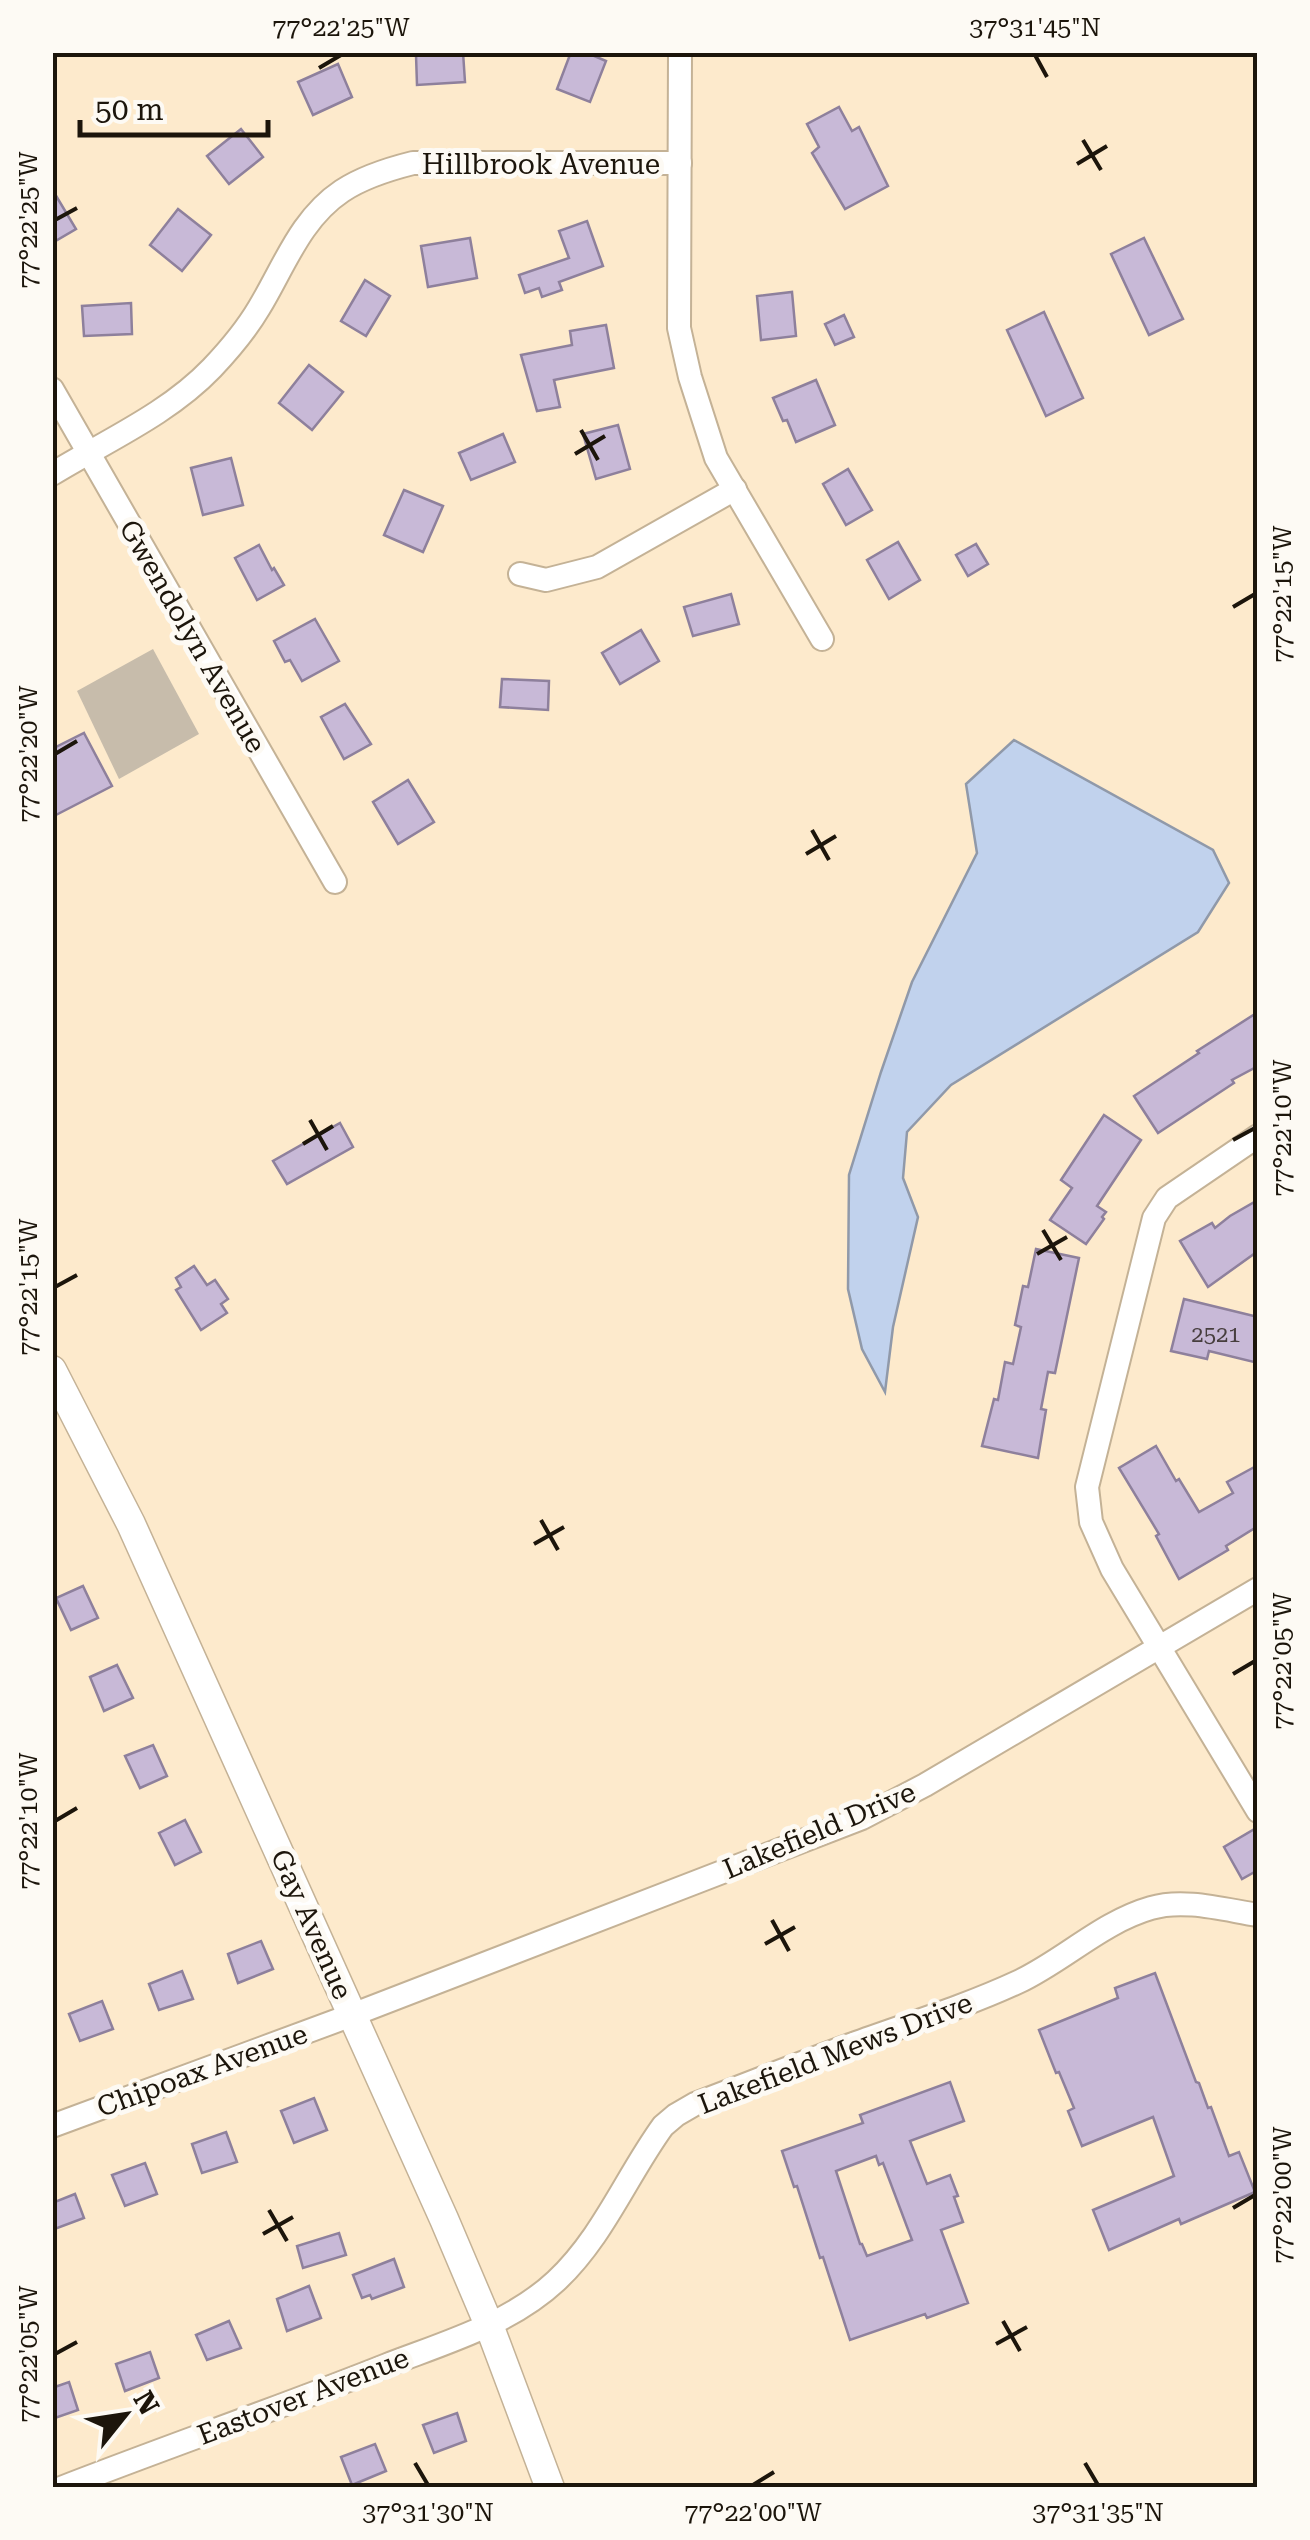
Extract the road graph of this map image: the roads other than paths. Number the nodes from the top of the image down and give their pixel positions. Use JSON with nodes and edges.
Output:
{"nodes":[{"id":1,"x":680,"y":52,"type":"edge"},
{"id":2,"x":680,"y":163,"type":"junction"},
{"id":3,"x":52,"y":389,"type":"edge"},
{"id":4,"x":88,"y":452,"type":"junction"},
{"id":5,"x":52,"y":474,"type":"edge"},
{"id":6,"x":735,"y":489,"type":"junction"},
{"id":7,"x":520,"y":574,"type":"dead end"},
{"id":8,"x":822,"y":639,"type":"dead end"},
{"id":9,"x":335,"y":882,"type":"dead end"},
{"id":10,"x":1258,"y":1136,"type":"edge"},
{"id":11,"x":52,"y":1370,"type":"edge"},
{"id":12,"x":1258,"y":1588,"type":"edge"},
{"id":13,"x":1159,"y":1647,"type":"junction"},
{"id":14,"x":1258,"y":1811,"type":"edge"},
{"id":15,"x":1258,"y":1915,"type":"edge"},
{"id":16,"x":352,"y":2015,"type":"junction"},
{"id":17,"x":52,"y":2126,"type":"edge"},
{"id":18,"x":489,"y":2325,"type":"junction"},
{"id":19,"x":61,"y":2488,"type":"edge"},
{"id":20,"x":550,"y":2488,"type":"edge"}],
"edges":[{"from":1,"to":2,"type":"street"},
{"from":2,"to":4,"type":"street","name":"Hillbrook Avenue"},
{"from":2,"to":6,"type":"street"},
{"from":3,"to":4,"type":"street","name":"Gwendolyn Avenue"},
{"from":4,"to":5,"type":"street","name":"Hillbrook Avenue"},
{"from":4,"to":9,"type":"street","name":"Gwendolyn Avenue"},
{"from":6,"to":7,"type":"street"},
{"from":6,"to":8,"type":"street"},
{"from":10,"to":13,"type":"street"},
{"from":11,"to":16,"type":"street","name":"Gay Avenue"},
{"from":12,"to":13,"type":"street","name":"Lakefield Drive"},
{"from":13,"to":14,"type":"street"},
{"from":13,"to":16,"type":"street","name":"Lakefield Drive"},
{"from":15,"to":18,"type":"street","name":"Lakefield Mews Drive"},
{"from":16,"to":17,"type":"street","name":"Chipoax Avenue"},
{"from":16,"to":18,"type":"street","name":"Gay Avenue"},
{"from":18,"to":19,"type":"street","name":"Eastover Avenue"},
{"from":18,"to":20,"type":"street","name":"Gay Avenue"}]}
